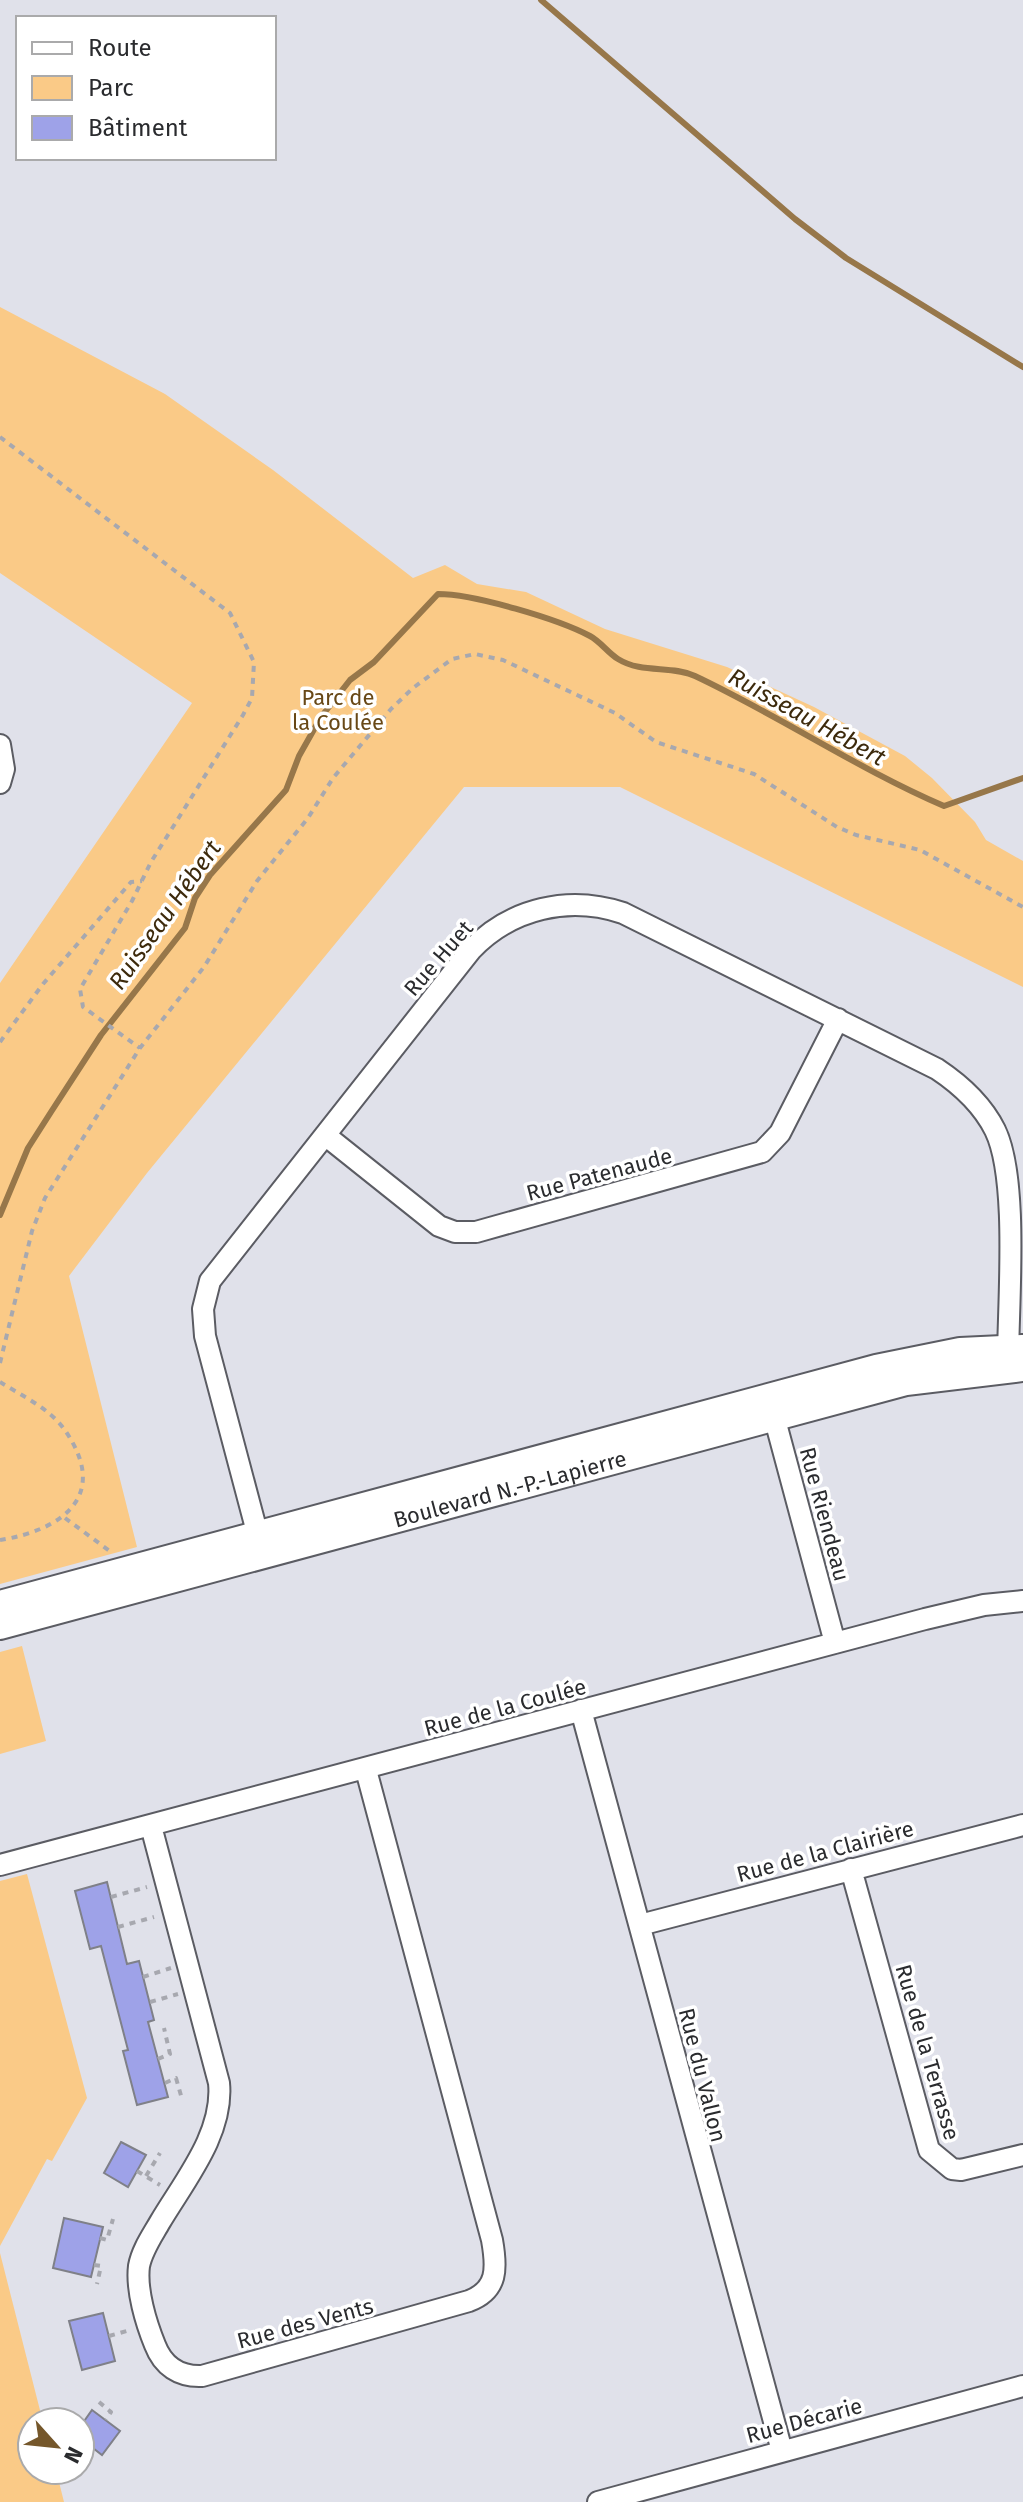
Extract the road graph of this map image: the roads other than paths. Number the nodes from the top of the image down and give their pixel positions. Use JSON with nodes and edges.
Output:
{"nodes":[{"id":1,"x":0,"y":745,"type":"edge"},
{"id":2,"x":0,"y":783,"type":"edge"},
{"id":3,"x":838,"y":1019,"type":"junction"},
{"id":4,"x":325,"y":1135,"type":"junction"},
{"id":5,"x":1015,"y":1358,"type":"edge"},
{"id":6,"x":772,"y":1408,"type":"junction"},
{"id":7,"x":260,"y":1545,"type":"junction"},
{"id":8,"x":1023,"y":1601,"type":"edge"},
{"id":9,"x":0,"y":1604,"type":"edge"},
{"id":10,"x":0,"y":1626,"type":"edge"},
{"id":11,"x":835,"y":1643,"type":"junction"},
{"id":12,"x":581,"y":1710,"type":"junction"},
{"id":13,"x":366,"y":1770,"type":"junction"},
{"id":14,"x":1023,"y":1825,"type":"edge"},
{"id":15,"x":151,"y":1826,"type":"junction"},
{"id":16,"x":0,"y":1865,"type":"edge"},
{"id":17,"x":851,"y":1869,"type":"junction"},
{"id":18,"x":640,"y":1925,"type":"junction"},
{"id":19,"x":1023,"y":2155,"type":"edge"},
{"id":20,"x":1023,"y":2386,"type":"edge"},
{"id":21,"x":782,"y":2451,"type":"junction"},
{"id":22,"x":598,"y":2502,"type":"edge"}],
"edges":[{"from":1,"to":2,"type":"street"},
{"from":3,"to":4,"type":"street","name":"Rue Patenaude"},
{"from":3,"to":4,"type":"street","name":"Rue Huet"},
{"from":3,"to":5,"type":"street","name":"Rue Huet"},
{"from":4,"to":7,"type":"street","name":"Rue Huet"},
{"from":5,"to":6,"type":"street","name":"Boulevard N.-P.-Lapierre"},
{"from":6,"to":7,"type":"street","name":"Boulevard N.-P.-Lapierre"},
{"from":6,"to":11,"type":"street","name":"Rue Riendeau"},
{"from":7,"to":9,"type":"street","name":"Boulevard N.-P.-Lapierre"},
{"from":7,"to":10,"type":"street","name":"Boulevard N.-P.-Lapierre"},
{"from":8,"to":11,"type":"street","name":"Rue de la Coulée"},
{"from":11,"to":12,"type":"street","name":"Rue de la Coulée"},
{"from":12,"to":13,"type":"street","name":"Rue de la Coulée"},
{"from":12,"to":18,"type":"street","name":"Rue du Vallon"},
{"from":13,"to":15,"type":"street","name":"Rue de la Coulée"},
{"from":13,"to":15,"type":"street","name":"Rue des Vents"},
{"from":14,"to":17,"type":"street","name":"Rue de la Clairière"},
{"from":15,"to":16,"type":"street","name":"Rue de la Coulée"},
{"from":17,"to":18,"type":"street","name":"Rue de la Clairière"},
{"from":17,"to":19,"type":"street","name":"Rue de la Terrasse"},
{"from":18,"to":21,"type":"street","name":"Rue du Vallon"},
{"from":20,"to":21,"type":"street","name":"Rue Décarie"},
{"from":21,"to":22,"type":"street","name":"Rue Décarie"}]}
